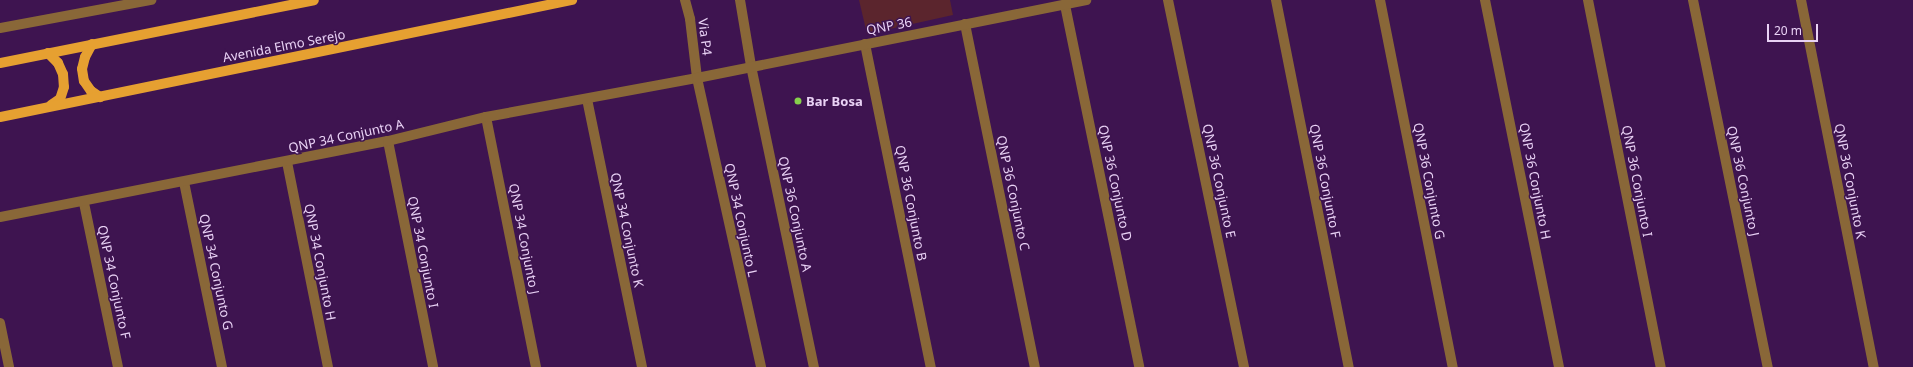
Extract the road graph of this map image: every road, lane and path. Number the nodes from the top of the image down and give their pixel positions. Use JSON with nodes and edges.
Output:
{"nodes":[{"id":1,"x":151,"y":0,"type":"edge"},
{"id":2,"x":314,"y":0,"type":"edge"},
{"id":3,"x":572,"y":0,"type":"edge"},
{"id":4,"x":685,"y":0,"type":"edge"},
{"id":5,"x":740,"y":0,"type":"edge"},
{"id":6,"x":1086,"y":0,"type":"edge"},
{"id":7,"x":1168,"y":0,"type":"edge"},
{"id":8,"x":1276,"y":0,"type":"edge"},
{"id":9,"x":1380,"y":0,"type":"edge"},
{"id":10,"x":1485,"y":0,"type":"edge"},
{"id":11,"x":1588,"y":0,"type":"edge"},
{"id":12,"x":1693,"y":0,"type":"edge"},
{"id":13,"x":1801,"y":0,"type":"edge"},
{"id":14,"x":1066,"y":5,"type":"junction"},
{"id":15,"x":965,"y":24,"type":"junction"},
{"id":16,"x":0,"y":28,"type":"edge"},
{"id":17,"x":92,"y":44,"type":"junction"},
{"id":18,"x":865,"y":44,"type":"junction"},
{"id":19,"x":48,"y":53,"type":"junction"},
{"id":20,"x":0,"y":63,"type":"edge"},
{"id":21,"x":751,"y":66,"type":"junction"},
{"id":22,"x":697,"y":78,"type":"junction"},
{"id":23,"x":100,"y":96,"type":"junction"},
{"id":24,"x":587,"y":99,"type":"junction"},
{"id":25,"x":51,"y":106,"type":"junction"},
{"id":26,"x":0,"y":117,"type":"edge"},
{"id":27,"x":486,"y":117,"type":"junction"},
{"id":28,"x":388,"y":141,"type":"junction"},
{"id":29,"x":287,"y":162,"type":"junction"},
{"id":30,"x":184,"y":182,"type":"junction"},
{"id":31,"x":84,"y":203,"type":"junction"},
{"id":32,"x":0,"y":217,"type":"edge"},
{"id":33,"x":0,"y":323,"type":"edge"},
{"id":34,"x":9,"y":367,"type":"edge"},
{"id":35,"x":118,"y":367,"type":"edge"},
{"id":36,"x":222,"y":367,"type":"edge"},
{"id":37,"x":328,"y":367,"type":"edge"},
{"id":38,"x":433,"y":367,"type":"edge"},
{"id":39,"x":536,"y":367,"type":"edge"},
{"id":40,"x":642,"y":367,"type":"edge"},
{"id":41,"x":760,"y":367,"type":"edge"},
{"id":42,"x":814,"y":367,"type":"edge"},
{"id":43,"x":931,"y":367,"type":"edge"},
{"id":44,"x":1036,"y":367,"type":"edge"},
{"id":45,"x":1140,"y":367,"type":"edge"},
{"id":46,"x":1244,"y":367,"type":"edge"},
{"id":47,"x":1349,"y":367,"type":"edge"},
{"id":48,"x":1453,"y":367,"type":"edge"},
{"id":49,"x":1559,"y":367,"type":"edge"},
{"id":50,"x":1662,"y":367,"type":"edge"},
{"id":51,"x":1768,"y":367,"type":"edge"},
{"id":52,"x":1874,"y":367,"type":"edge"}],
"edges":[{"from":1,"to":16,"type":"street"},
{"from":2,"to":17,"type":"main road"},
{"from":3,"to":23,"type":"main road","name":"Avenida Elmo Serejo"},
{"from":4,"to":22,"type":"street","name":"Via P4"},
{"from":5,"to":21,"type":"street"},
{"from":6,"to":14,"type":"street","name":"QNP 36"},
{"from":7,"to":46,"type":"street","name":"QNP 36 Conjunto E"},
{"from":8,"to":47,"type":"street","name":"QNP 36 Conjunto F"},
{"from":9,"to":48,"type":"street","name":"QNP 36 Conjunto G"},
{"from":10,"to":49,"type":"street","name":"QNP 36 Conjunto H"},
{"from":11,"to":50,"type":"street","name":"QNP 36 Conjunto I"},
{"from":12,"to":51,"type":"street","name":"QNP 36 Conjunto J"},
{"from":13,"to":52,"type":"street","name":"QNP 36 Conjunto K"},
{"from":14,"to":15,"type":"street","name":"QNP 36"},
{"from":14,"to":45,"type":"street","name":"QNP 36 Conjunto D"},
{"from":15,"to":18,"type":"street","name":"QNP 36"},
{"from":15,"to":44,"type":"street","name":"QNP 36 Conjunto C"},
{"from":17,"to":19,"type":"main road"},
{"from":17,"to":23,"type":"main road"},
{"from":18,"to":21,"type":"street","name":"QNP 36"},
{"from":18,"to":43,"type":"street","name":"QNP 36 Conjunto B"},
{"from":19,"to":20,"type":"main road"},
{"from":19,"to":25,"type":"main road"},
{"from":21,"to":22,"type":"street","name":"QNP 36"},
{"from":21,"to":42,"type":"street","name":"QNP 36 Conjunto A"},
{"from":22,"to":24,"type":"street","name":"QNP 34 Conjunto A"},
{"from":22,"to":41,"type":"street","name":"QNP 34 Conjunto L"},
{"from":23,"to":25,"type":"main road","name":"Avenida Elmo Serejo"},
{"from":24,"to":27,"type":"street","name":"QNP 34 Conjunto A"},
{"from":24,"to":40,"type":"street","name":"QNP 34 Conjunto K"},
{"from":25,"to":26,"type":"main road","name":"Avenida Elmo Serejo"},
{"from":27,"to":28,"type":"street","name":"QNP 34 Conjunto A"},
{"from":27,"to":39,"type":"street","name":"QNP 34 Conjunto J"},
{"from":28,"to":29,"type":"street","name":"QNP 34 Conjunto A"},
{"from":28,"to":38,"type":"street","name":"QNP 34 Conjunto I"},
{"from":29,"to":30,"type":"street","name":"QNP 34 Conjunto A"},
{"from":29,"to":37,"type":"street","name":"QNP 34 Conjunto H"},
{"from":30,"to":31,"type":"street","name":"QNP 34 Conjunto A"},
{"from":30,"to":36,"type":"street","name":"QNP 34 Conjunto G"},
{"from":31,"to":32,"type":"street","name":"QNP 34 Conjunto A"},
{"from":31,"to":35,"type":"street","name":"QNP 34 Conjunto F"},
{"from":33,"to":34,"type":"street"}]}
